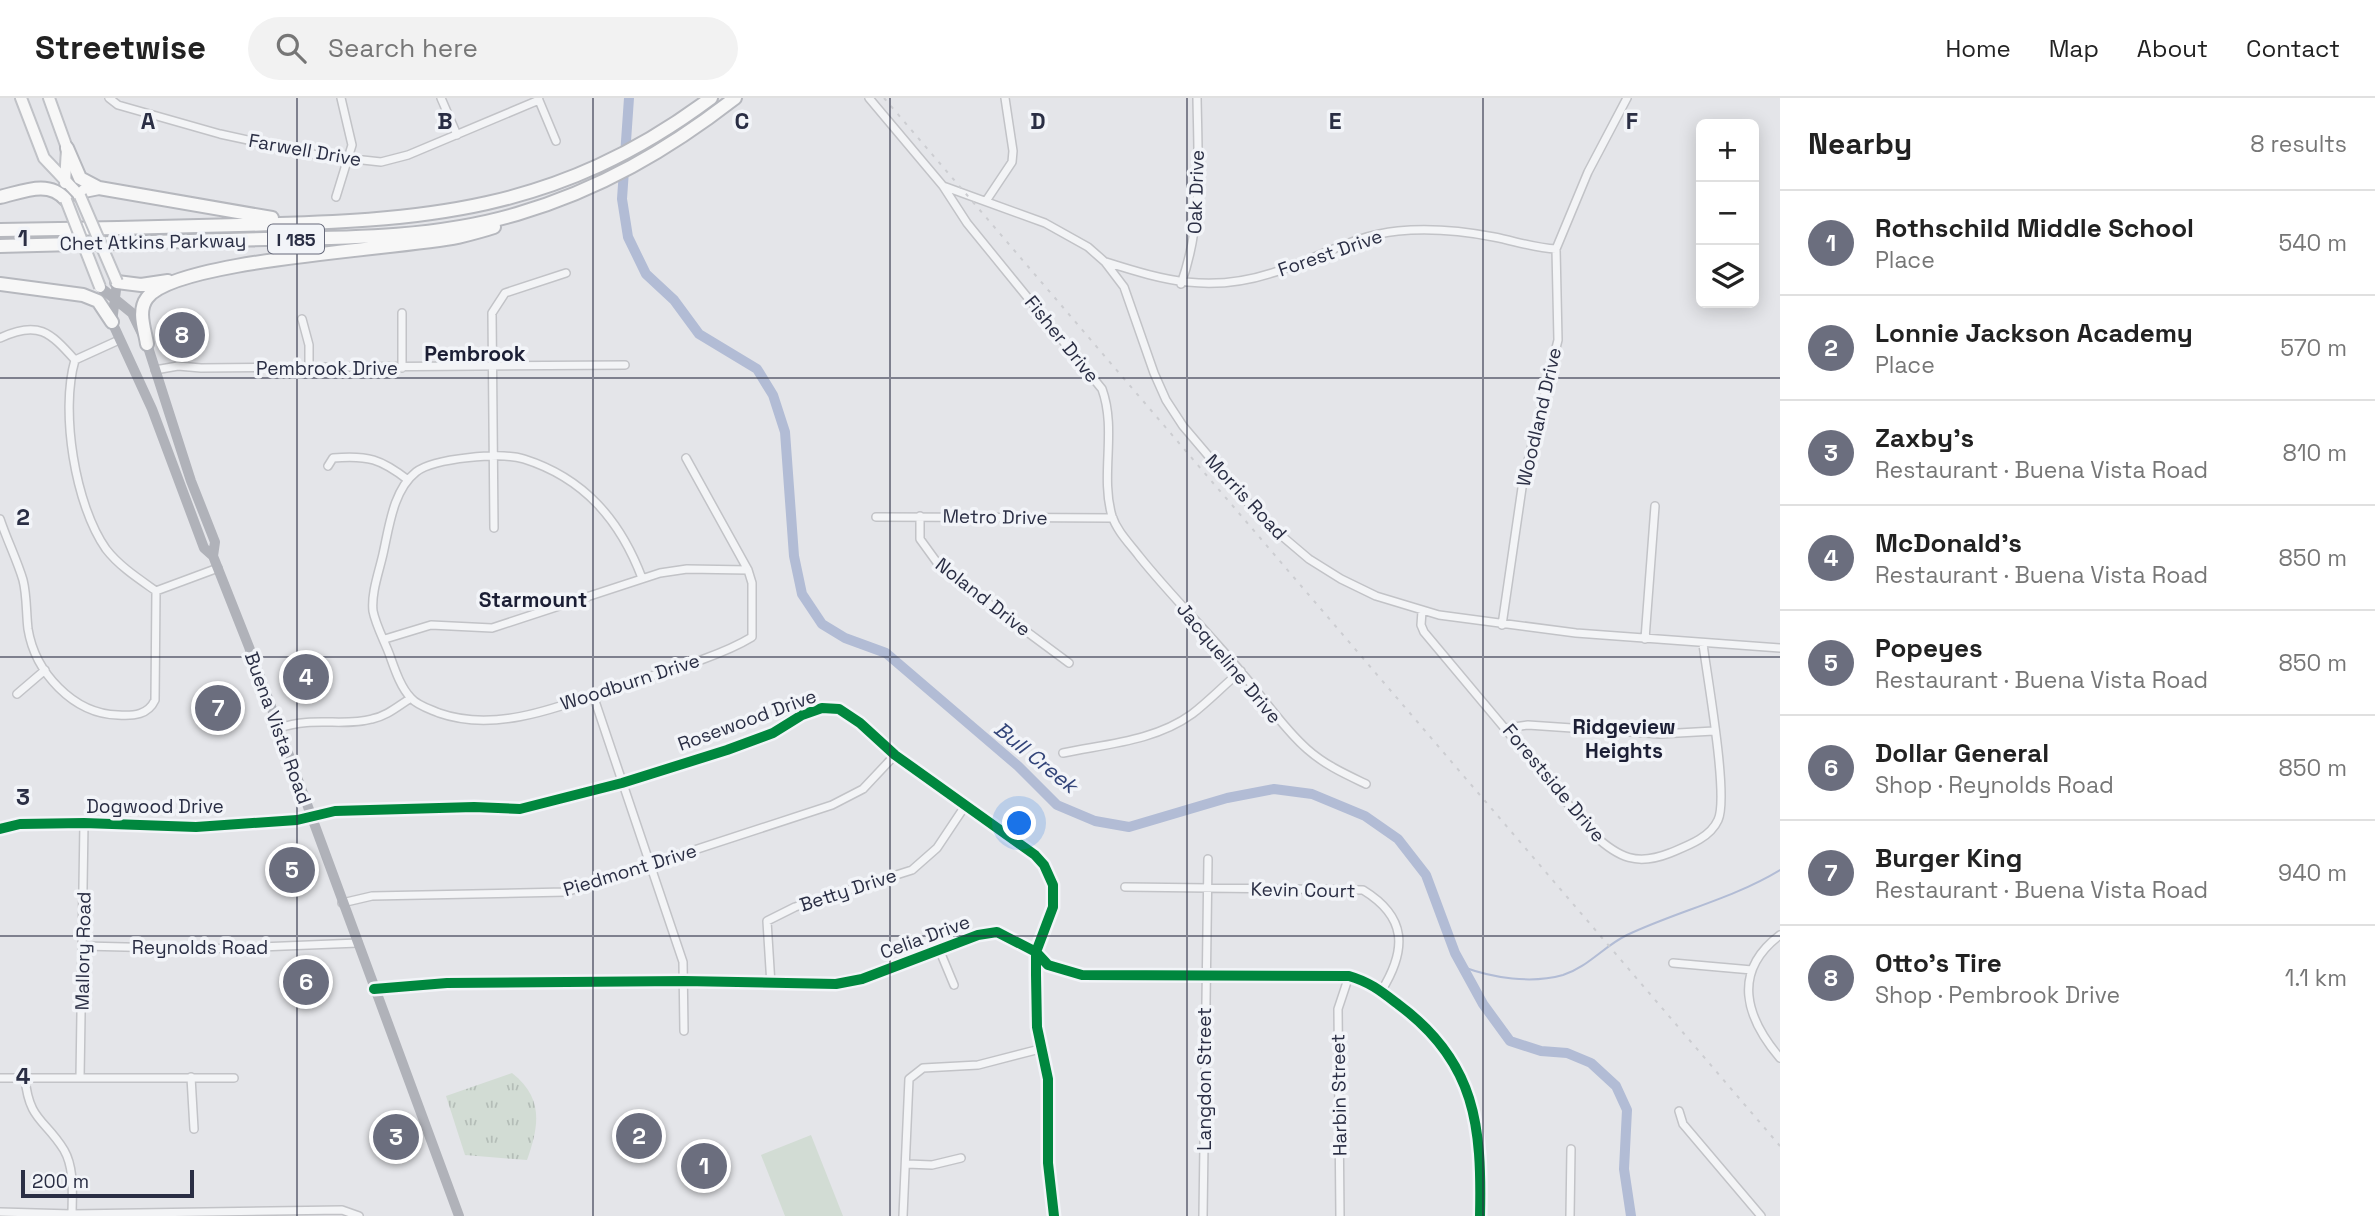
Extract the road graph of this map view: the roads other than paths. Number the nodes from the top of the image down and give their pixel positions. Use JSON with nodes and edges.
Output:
{"nodes":[{"id":1,"x":21,"y":98,"type":"edge"},
{"id":2,"x":50,"y":98,"type":"edge"},
{"id":3,"x":109,"y":98,"type":"edge"},
{"id":4,"x":341,"y":98,"type":"edge"},
{"id":5,"x":442,"y":98,"type":"edge"},
{"id":6,"x":711,"y":98,"type":"edge"},
{"id":7,"x":735,"y":98,"type":"edge"},
{"id":8,"x":869,"y":98,"type":"edge"},
{"id":9,"x":1005,"y":98,"type":"edge"},
{"id":10,"x":1197,"y":98,"type":"edge"},
{"id":11,"x":1627,"y":98,"type":"edge"},
{"id":12,"x":538,"y":99,"type":"edge"},
{"id":13,"x":457,"y":135,"type":"junction"},
{"id":14,"x":556,"y":141,"type":"dead end"},
{"id":15,"x":67,"y":148,"type":"junction"},
{"id":16,"x":348,"y":160,"type":"junction"},
{"id":17,"x":65,"y":179,"type":"junction"},
{"id":18,"x":943,"y":186,"type":"junction"},
{"id":19,"x":99,"y":188,"type":"junction"},
{"id":20,"x":584,"y":192,"type":"junction"},
{"id":21,"x":80,"y":196,"type":"junction"},
{"id":22,"x":0,"y":197,"type":"edge"},
{"id":23,"x":336,"y":197,"type":"dead end"},
{"id":24,"x":66,"y":200,"type":"junction"},
{"id":25,"x":986,"y":201,"type":"junction"},
{"id":26,"x":307,"y":224,"type":"junction"},
{"id":27,"x":0,"y":230,"type":"edge"},
{"id":28,"x":0,"y":246,"type":"edge"},
{"id":29,"x":1556,"y":249,"type":"junction"},
{"id":30,"x":1105,"y":262,"type":"junction"},
{"id":31,"x":566,"y":273,"type":"dead end"},
{"id":32,"x":175,"y":281,"type":"junction"},
{"id":33,"x":117,"y":282,"type":"junction"},
{"id":34,"x":0,"y":284,"type":"edge"},
{"id":35,"x":1181,"y":284,"type":"junction"},
{"id":36,"x":100,"y":287,"type":"joint"},
{"id":37,"x":114,"y":297,"type":"junction"},
{"id":38,"x":402,"y":313,"type":"dead end"},
{"id":39,"x":302,"y":319,"type":"dead end"},
{"id":40,"x":112,"y":322,"type":"junction"},
{"id":41,"x":0,"y":338,"type":"edge"},
{"id":42,"x":119,"y":340,"type":"junction"},
{"id":43,"x":147,"y":344,"type":"junction"},
{"id":44,"x":75,"y":360,"type":"junction"},
{"id":45,"x":625,"y":365,"type":"dead end"},
{"id":46,"x":491,"y":367,"type":"junction"},
{"id":47,"x":309,"y":368,"type":"junction"},
{"id":48,"x":402,"y":368,"type":"junction"},
{"id":49,"x":155,"y":370,"type":"junction"},
{"id":50,"x":494,"y":458,"type":"junction"},
{"id":51,"x":686,"y":458,"type":"dead end"},
{"id":52,"x":328,"y":466,"type":"dead end"},
{"id":53,"x":408,"y":480,"type":"junction"},
{"id":54,"x":1655,"y":506,"type":"dead end"},
{"id":55,"x":920,"y":516,"type":"junction"},
{"id":56,"x":876,"y":517,"type":"dead end"},
{"id":57,"x":1113,"y":518,"type":"junction"},
{"id":58,"x":0,"y":519,"type":"edge"},
{"id":59,"x":494,"y":528,"type":"dead end"},
{"id":60,"x":213,"y":556,"type":"junction"},
{"id":61,"x":218,"y":568,"type":"junction"},
{"id":62,"x":748,"y":570,"type":"junction"},
{"id":63,"x":642,"y":578,"type":"junction"},
{"id":64,"x":156,"y":591,"type":"junction"},
{"id":65,"x":1422,"y":611,"type":"junction"},
{"id":66,"x":1502,"y":625,"type":"junction"},
{"id":67,"x":385,"y":639,"type":"junction"},
{"id":68,"x":1645,"y":639,"type":"junction"},
{"id":69,"x":1703,"y":644,"type":"junction"},
{"id":70,"x":1780,"y":648,"type":"edge"},
{"id":71,"x":1069,"y":663,"type":"dead end"},
{"id":72,"x":45,"y":670,"type":"junction"},
{"id":73,"x":1241,"y":671,"type":"junction"},
{"id":74,"x":17,"y":694,"type":"dead end"},
{"id":75,"x":411,"y":698,"type":"junction"},
{"id":76,"x":593,"y":698,"type":"junction"},
{"id":77,"x":279,"y":728,"type":"junction"},
{"id":78,"x":1507,"y":728,"type":"junction"},
{"id":79,"x":1714,"y":731,"type":"junction"},
{"id":80,"x":1063,"y":752,"type":"dead end"},
{"id":81,"x":895,"y":755,"type":"junction"},
{"id":82,"x":622,"y":783,"type":"junction"},
{"id":83,"x":1366,"y":783,"type":"dead end"},
{"id":84,"x":965,"y":806,"type":"junction"},
{"id":85,"x":310,"y":815,"type":"junction"},
{"id":86,"x":84,"y":823,"type":"junction"},
{"id":87,"x":0,"y":829,"type":"edge"},
{"id":88,"x":1208,"y":859,"type":"dead end"},
{"id":89,"x":650,"y":864,"type":"junction"},
{"id":90,"x":1207,"y":886,"type":"junction"},
{"id":91,"x":1125,"y":887,"type":"dead end"},
{"id":92,"x":342,"y":903,"type":"junction"},
{"id":93,"x":1780,"y":935,"type":"edge"},
{"id":94,"x":358,"y":943,"type":"junction"},
{"id":95,"x":83,"y":946,"type":"junction"},
{"id":96,"x":940,"y":949,"type":"junction"},
{"id":97,"x":1036,"y":952,"type":"junction"},
{"id":98,"x":1673,"y":963,"type":"dead end"},
{"id":99,"x":1752,"y":970,"type":"junction"},
{"id":100,"x":1204,"y":973,"type":"junction"},
{"id":101,"x":1349,"y":976,"type":"junction"},
{"id":102,"x":684,"y":981,"type":"junction"},
{"id":103,"x":771,"y":985,"type":"junction"},
{"id":104,"x":954,"y":985,"type":"dead end"},
{"id":105,"x":374,"y":989,"type":"junction"},
{"id":106,"x":1382,"y":990,"type":"junction"},
{"id":107,"x":684,"y":1031,"type":"dead end"},
{"id":108,"x":1040,"y":1049,"type":"junction"},
{"id":109,"x":1780,"y":1058,"type":"edge"},
{"id":110,"x":191,"y":1077,"type":"junction"},
{"id":111,"x":25,"y":1078,"type":"junction"},
{"id":112,"x":80,"y":1078,"type":"junction"},
{"id":113,"x":234,"y":1078,"type":"dead end"},
{"id":114,"x":0,"y":1079,"type":"edge"},
{"id":115,"x":1679,"y":1111,"type":"dead end"},
{"id":116,"x":194,"y":1129,"type":"dead end"},
{"id":117,"x":1571,"y":1149,"type":"dead end"},
{"id":118,"x":961,"y":1158,"type":"dead end"},
{"id":119,"x":907,"y":1164,"type":"junction"},
{"id":120,"x":0,"y":1212,"type":"edge"},
{"id":121,"x":72,"y":1215,"type":"edge"},
{"id":122,"x":359,"y":1216,"type":"edge"},
{"id":123,"x":459,"y":1216,"type":"edge"},
{"id":124,"x":903,"y":1216,"type":"edge"},
{"id":125,"x":1054,"y":1216,"type":"edge"},
{"id":126,"x":1203,"y":1216,"type":"edge"},
{"id":127,"x":1340,"y":1216,"type":"edge"},
{"id":128,"x":1480,"y":1216,"type":"edge"},
{"id":129,"x":1570,"y":1216,"type":"edge"},
{"id":130,"x":1761,"y":1216,"type":"edge"}],
"edges":[{"from":1,"to":17,"type":"main road"},
{"from":2,"to":15,"type":"main road","name":"Buena Vista Road"},
{"from":3,"to":16,"type":"street","name":"Farwell Drive"},
{"from":4,"to":16,"type":"street"},
{"from":5,"to":13,"type":"street"},
{"from":6,"to":26,"type":"highway","name":"Chet Atkins Parkway","number":"I 185"},
{"from":7,"to":20,"type":"highway"},
{"from":8,"to":18,"type":"street"},
{"from":9,"to":25,"type":"street"},
{"from":10,"to":35,"type":"street","name":"Oak Drive"},
{"from":11,"to":29,"type":"street","name":"Woodland Drive"},
{"from":12,"to":13,"type":"street","name":"Farwell Drive"},
{"from":12,"to":14,"type":"street"},
{"from":13,"to":16,"type":"street","name":"Farwell Drive"},
{"from":15,"to":17,"type":"main road","name":"Buena Vista Road"},
{"from":15,"to":19,"type":"highway"},
{"from":16,"to":23,"type":"street"},
{"from":17,"to":21,"type":"main road"},
{"from":17,"to":24,"type":"main road","name":"Buena Vista Road"},
{"from":18,"to":25,"type":"street","name":"Morris Road"},
{"from":18,"to":57,"type":"street","name":"Fisher Drive"},
{"from":19,"to":21,"type":"highway"},
{"from":19,"to":26,"type":"highway"},
{"from":20,"to":28,"type":"highway","name":"Chet Atkins Parkway","number":"I 185"},
{"from":20,"to":32,"type":"highway"},
{"from":21,"to":33,"type":"main road","bridge":true},
{"from":22,"to":24,"type":"highway"},
{"from":24,"to":36,"type":"main road","name":"Buena Vista Road","bridge":true},
{"from":25,"to":30,"type":"street","name":"Morris Road"},
{"from":26,"to":27,"type":"highway","name":"Chet Atkins Parkway","number":"I 185"},
{"from":29,"to":35,"type":"street","name":"Forest Drive"},
{"from":29,"to":66,"type":"street","name":"Woodland Drive"},
{"from":30,"to":35,"type":"street","name":"Forest Drive"},
{"from":30,"to":65,"type":"street","name":"Morris Road"},
{"from":31,"to":46,"type":"street"},
{"from":32,"to":33,"type":"highway"},
{"from":32,"to":43,"type":"highway"},
{"from":33,"to":37,"type":"street","name":"Buena Vista Road"},
{"from":34,"to":40,"type":"highway"},
{"from":36,"to":37,"type":"street","name":"Buena Vista Road"},
{"from":37,"to":40,"type":"street","name":"Buena Vista Road"},
{"from":37,"to":43,"type":"street","name":"Buena Vista Road"},
{"from":38,"to":48,"type":"street"},
{"from":39,"to":47,"type":"street"},
{"from":40,"to":42,"type":"street","name":"Buena Vista Road"},
{"from":41,"to":44,"type":"street"},
{"from":42,"to":44,"type":"street"},
{"from":42,"to":60,"type":"street","name":"Buena Vista Road"},
{"from":43,"to":49,"type":"street","name":"Buena Vista Road"},
{"from":44,"to":64,"type":"street"},
{"from":45,"to":46,"type":"street","name":"Pembrook Drive"},
{"from":46,"to":48,"type":"street","name":"Pembrook Drive"},
{"from":46,"to":50,"type":"street"},
{"from":47,"to":48,"type":"street","name":"Pembrook Drive"},
{"from":47,"to":49,"type":"street","name":"Pembrook Drive"},
{"from":49,"to":60,"type":"street","name":"Buena Vista Road"},
{"from":50,"to":53,"type":"street"},
{"from":50,"to":59,"type":"street"},
{"from":50,"to":63,"type":"street"},
{"from":51,"to":62,"type":"street","name":"Woodburn Drive"},
{"from":52,"to":53,"type":"street"},
{"from":53,"to":67,"type":"street"},
{"from":54,"to":68,"type":"street"},
{"from":55,"to":56,"type":"street","name":"Metro Drive"},
{"from":55,"to":57,"type":"street","name":"Metro Drive"},
{"from":55,"to":71,"type":"street","name":"Noland Drive"},
{"from":57,"to":73,"type":"street","name":"Jacqueline Drive"},
{"from":58,"to":72,"type":"street"},
{"from":60,"to":61,"type":"street","name":"Buena Vista Road"},
{"from":61,"to":64,"type":"street"},
{"from":61,"to":77,"type":"street","name":"Buena Vista Road"},
{"from":62,"to":63,"type":"street"},
{"from":62,"to":76,"type":"street","name":"Woodburn Drive"},
{"from":63,"to":67,"type":"street"},
{"from":64,"to":72,"type":"street"},
{"from":65,"to":66,"type":"street","name":"Morris Road"},
{"from":65,"to":78,"type":"street","name":"Forestside Drive"},
{"from":66,"to":68,"type":"street","name":"Morris Road"},
{"from":67,"to":75,"type":"street"},
{"from":68,"to":69,"type":"street","name":"Morris Road"},
{"from":69,"to":70,"type":"street","name":"Morris Road"},
{"from":69,"to":79,"type":"street","name":"Forestside Drive"},
{"from":72,"to":74,"type":"street"},
{"from":73,"to":80,"type":"street"},
{"from":73,"to":83,"type":"street","name":"Jacqueline Drive"},
{"from":75,"to":76,"type":"street","name":"Woodburn Drive"},
{"from":75,"to":77,"type":"street"},
{"from":76,"to":82,"type":"street"},
{"from":77,"to":85,"type":"street","name":"Buena Vista Road"},
{"from":78,"to":79,"type":"street"},
{"from":78,"to":79,"type":"street","name":"Forestside Drive"},
{"from":81,"to":82,"type":"street","name":"Rosewood Drive"},
{"from":81,"to":84,"type":"street","name":"Rosewood Drive"},
{"from":81,"to":89,"type":"street","name":"Piedmont Drive"},
{"from":82,"to":85,"type":"street","name":"Rosewood Drive"},
{"from":82,"to":89,"type":"street"},
{"from":84,"to":97,"type":"street","name":"Rosewood Drive"},
{"from":84,"to":103,"type":"street","name":"Betty Drive"},
{"from":85,"to":86,"type":"street","name":"Dogwood Drive"},
{"from":85,"to":92,"type":"street","name":"Buena Vista Road"},
{"from":86,"to":87,"type":"street","name":"Dogwood Drive"},
{"from":86,"to":95,"type":"street","name":"Mallory Road"},
{"from":88,"to":90,"type":"street","name":"Langdon Street"},
{"from":89,"to":92,"type":"street","name":"Piedmont Drive"},
{"from":89,"to":102,"type":"street"},
{"from":90,"to":91,"type":"street","name":"Kevin Court"},
{"from":90,"to":100,"type":"street","name":"Langdon Street"},
{"from":90,"to":106,"type":"street","name":"Kevin Court"},
{"from":92,"to":94,"type":"street","name":"Buena Vista Road"},
{"from":93,"to":99,"type":"street"},
{"from":94,"to":95,"type":"street","name":"Reynolds Road"},
{"from":94,"to":105,"type":"street","name":"Buena Vista Road"},
{"from":95,"to":112,"type":"street","name":"Mallory Road"},
{"from":96,"to":97,"type":"street","name":"Celia Drive"},
{"from":96,"to":103,"type":"street","name":"Celia Drive"},
{"from":96,"to":104,"type":"street"},
{"from":97,"to":100,"type":"street","name":"Celia Drive"},
{"from":97,"to":108,"type":"street","name":"Rosewood Drive"},
{"from":98,"to":99,"type":"street"},
{"from":99,"to":109,"type":"street"},
{"from":100,"to":101,"type":"street","name":"Celia Drive"},
{"from":100,"to":126,"type":"street","name":"Langdon Street"},
{"from":101,"to":106,"type":"street","name":"Celia Drive"},
{"from":101,"to":127,"type":"street","name":"Harbin Street"},
{"from":102,"to":103,"type":"street","name":"Celia Drive"},
{"from":102,"to":105,"type":"street","name":"Celia Drive"},
{"from":102,"to":107,"type":"street"},
{"from":105,"to":123,"type":"street","name":"Buena Vista Road"},
{"from":106,"to":128,"type":"street","name":"Celia Drive"},
{"from":108,"to":119,"type":"street"},
{"from":108,"to":125,"type":"street","name":"Rosewood Drive"},
{"from":110,"to":112,"type":"street"},
{"from":110,"to":113,"type":"street"},
{"from":110,"to":116,"type":"street"},
{"from":111,"to":112,"type":"street"},
{"from":111,"to":114,"type":"street"},
{"from":111,"to":121,"type":"street"},
{"from":115,"to":130,"type":"street"},
{"from":117,"to":129,"type":"street"},
{"from":118,"to":119,"type":"street"},
{"from":119,"to":124,"type":"street"},
{"from":120,"to":121,"type":"street"},
{"from":121,"to":122,"type":"street"}]}
